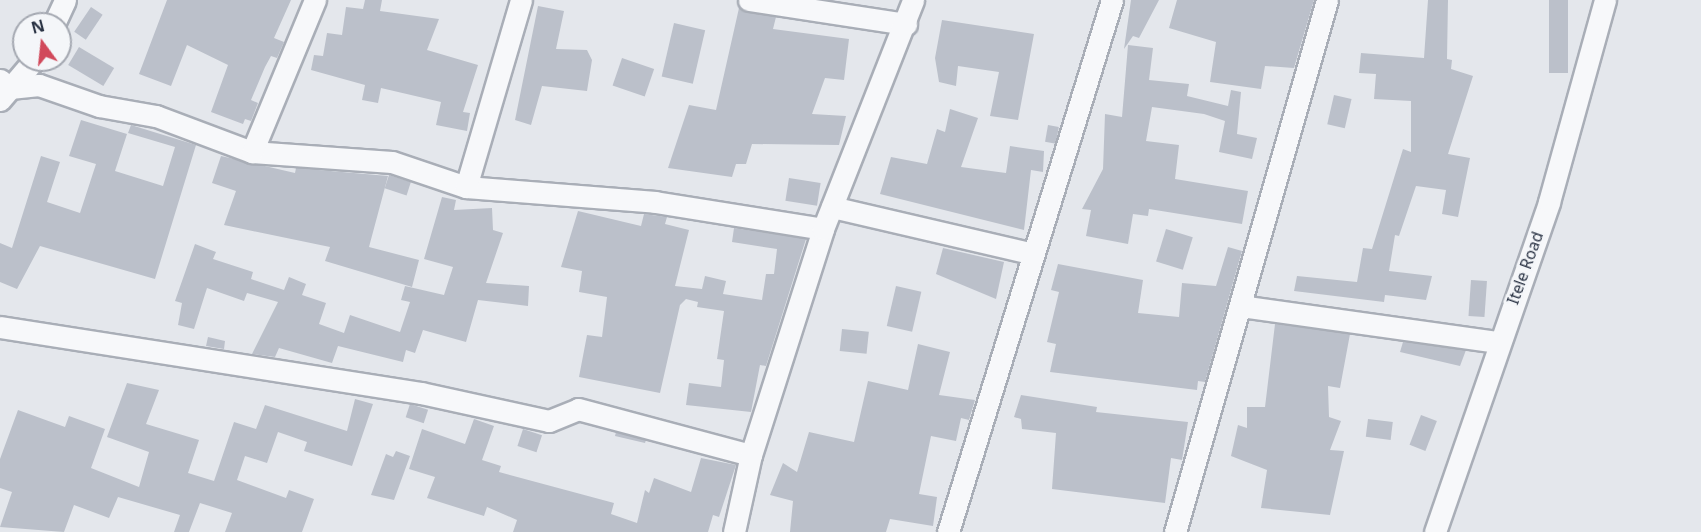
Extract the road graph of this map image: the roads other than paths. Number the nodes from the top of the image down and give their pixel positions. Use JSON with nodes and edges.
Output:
{"nodes":[{"id":1,"x":315,"y":0,"type":"edge"},
{"id":2,"x":521,"y":0,"type":"edge"},
{"id":3,"x":749,"y":0,"type":"edge"},
{"id":4,"x":913,"y":0,"type":"edge"},
{"id":5,"x":1112,"y":0,"type":"edge"},
{"id":6,"x":1327,"y":0,"type":"edge"},
{"id":7,"x":1605,"y":0,"type":"edge"},
{"id":8,"x":906,"y":24,"type":"junction"},
{"id":9,"x":21,"y":72,"type":"edge"},
{"id":10,"x":3,"y":89,"type":"edge"},
{"id":11,"x":252,"y":152,"type":"junction"},
{"id":12,"x":466,"y":187,"type":"junction"},
{"id":13,"x":832,"y":207,"type":"junction"},
{"id":14,"x":823,"y":229,"type":"junction"},
{"id":15,"x":1030,"y":253,"type":"junction"},
{"id":16,"x":1241,"y":306,"type":"junction"},
{"id":17,"x":0,"y":327,"type":"edge"},
{"id":18,"x":1498,"y":342,"type":"junction"},
{"id":19,"x":751,"y":455,"type":"junction"},
{"id":20,"x":734,"y":532,"type":"edge"},
{"id":21,"x":948,"y":532,"type":"edge"},
{"id":22,"x":1175,"y":532,"type":"edge"},
{"id":23,"x":1435,"y":532,"type":"edge"}],
"edges":[{"from":1,"to":11,"type":"street"},
{"from":2,"to":12,"type":"street"},
{"from":3,"to":8,"type":"street"},
{"from":4,"to":8,"type":"street"},
{"from":5,"to":15,"type":"street"},
{"from":6,"to":16,"type":"street"},
{"from":7,"to":18,"type":"street","name":"Itele Road"},
{"from":8,"to":13,"type":"street"},
{"from":9,"to":10,"type":"street"},
{"from":10,"to":11,"type":"street"},
{"from":11,"to":12,"type":"street"},
{"from":12,"to":14,"type":"street"},
{"from":13,"to":14,"type":"street"},
{"from":13,"to":15,"type":"street"},
{"from":14,"to":19,"type":"street"},
{"from":15,"to":21,"type":"street"},
{"from":16,"to":18,"type":"street"},
{"from":16,"to":22,"type":"street"},
{"from":17,"to":19,"type":"street"},
{"from":18,"to":23,"type":"street","name":"Itele Road"},
{"from":19,"to":20,"type":"street"}]}
